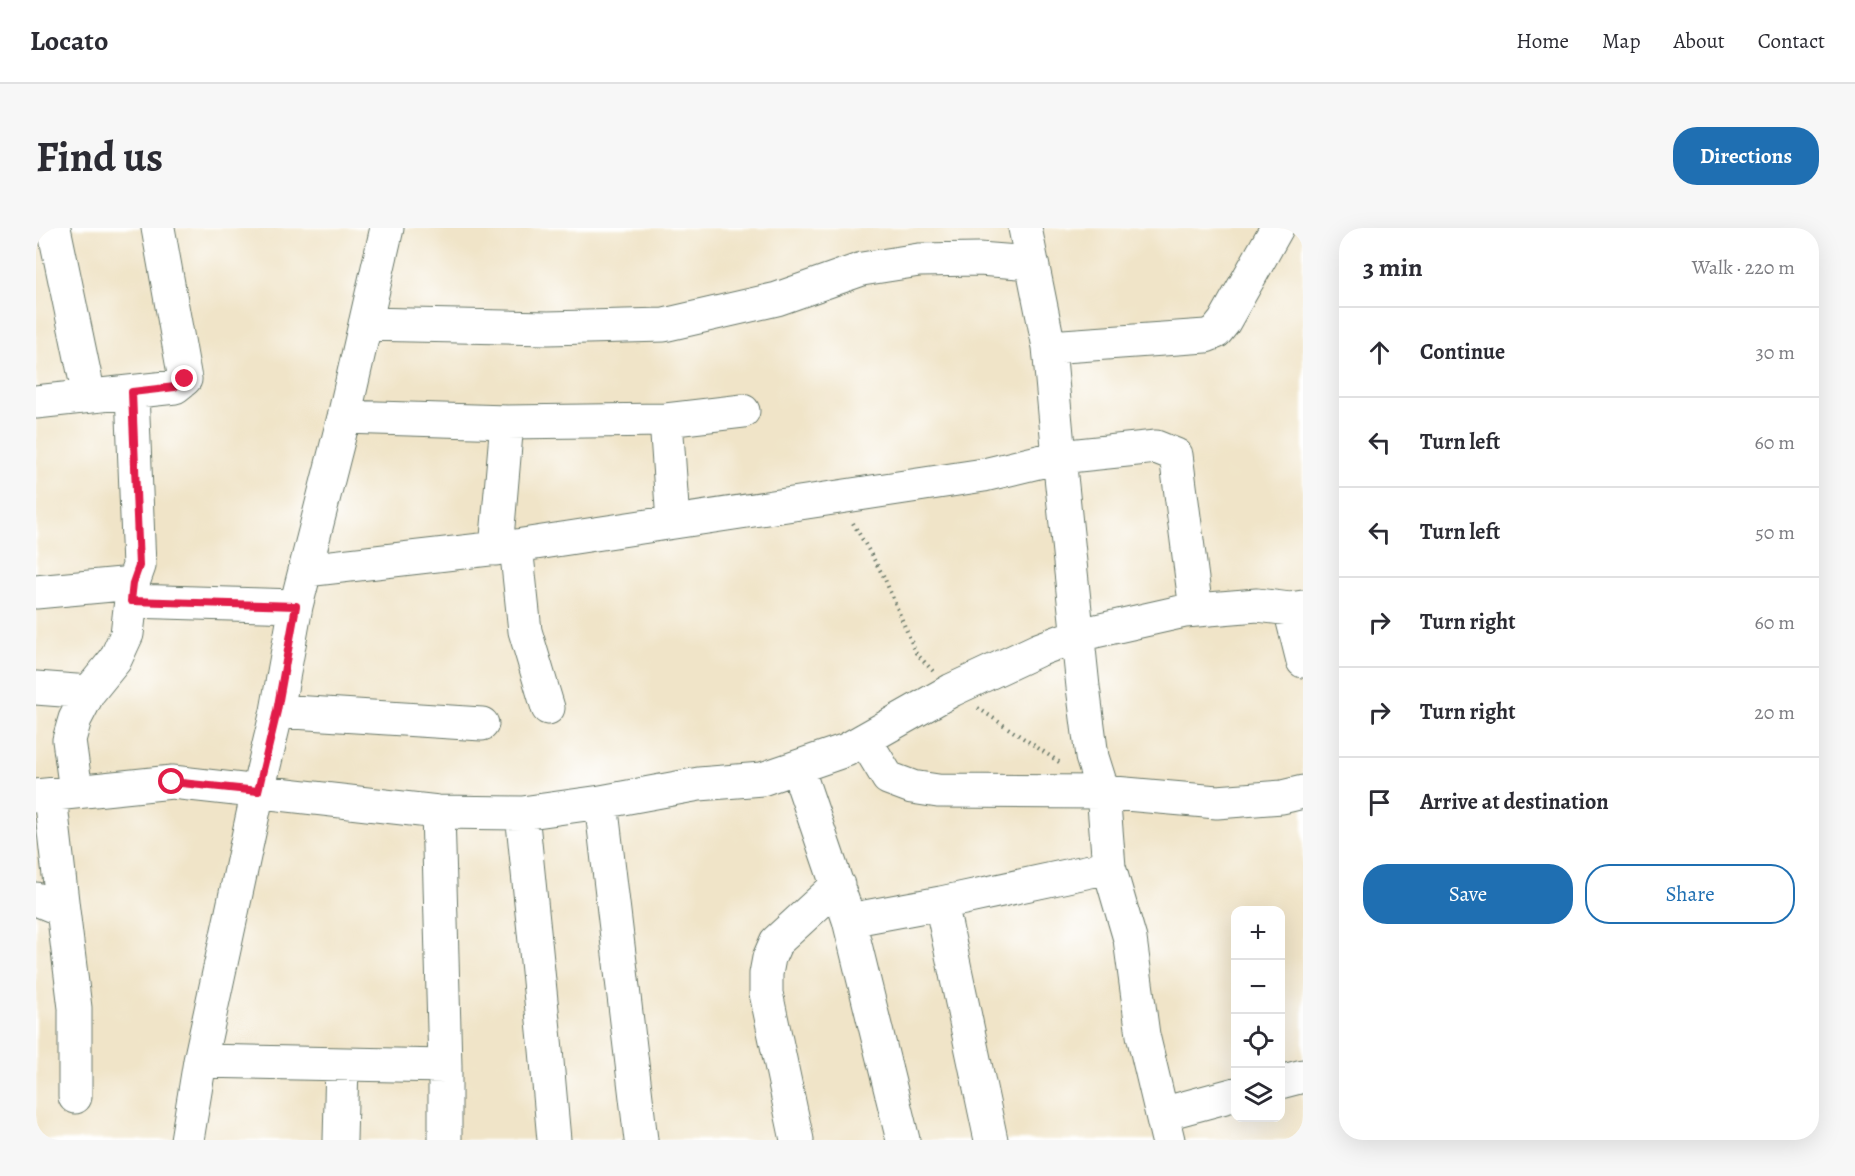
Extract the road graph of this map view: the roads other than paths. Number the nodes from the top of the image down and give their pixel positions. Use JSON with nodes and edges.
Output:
{"nodes":[{"id":1,"x":54,"y":228,"type":"edge"},
{"id":2,"x":159,"y":228,"type":"edge"},
{"id":3,"x":387,"y":228,"type":"edge"},
{"id":4,"x":1025,"y":228,"type":"edge"},
{"id":5,"x":1277,"y":228,"type":"edge"},
{"id":6,"x":1032,"y":263,"type":"junction"},
{"id":7,"x":365,"y":324,"type":"junction"},
{"id":8,"x":1049,"y":346,"type":"junction"},
{"id":9,"x":132,"y":392,"type":"junction"},
{"id":10,"x":89,"y":396,"type":"junction"},
{"id":11,"x":36,"y":402,"type":"edge"},
{"id":12,"x":743,"y":411,"type":"dead end"},
{"id":13,"x":344,"y":417,"type":"junction"},
{"id":14,"x":666,"y":420,"type":"junction"},
{"id":15,"x":507,"y":422,"type":"junction"},
{"id":16,"x":1059,"y":457,"type":"junction"},
{"id":17,"x":673,"y":522,"type":"junction"},
{"id":18,"x":506,"y":548,"type":"junction"},
{"id":19,"x":306,"y":570,"type":"junction"},
{"id":20,"x":36,"y":592,"type":"edge"},
{"id":21,"x":132,"y":592,"type":"junction"},
{"id":22,"x":296,"y":606,"type":"junction"},
{"id":23,"x":1297,"y":608,"type":"edge"},
{"id":24,"x":1196,"y":610,"type":"junction"},
{"id":25,"x":1078,"y":635,"type":"junction"},
{"id":26,"x":1303,"y":661,"type":"edge"},
{"id":27,"x":36,"y":688,"type":"edge"},
{"id":28,"x":89,"y":692,"type":"junction"},
{"id":29,"x":548,"y":708,"type":"dead end"},
{"id":30,"x":277,"y":711,"type":"junction"},
{"id":31,"x":482,"y":724,"type":"dead end"},
{"id":32,"x":865,"y":740,"type":"junction"},
{"id":33,"x":797,"y":767,"type":"junction"},
{"id":34,"x":258,"y":791,"type":"junction"},
{"id":35,"x":1103,"y":792,"type":"junction"},
{"id":36,"x":1303,"y":792,"type":"edge"},
{"id":37,"x":54,"y":794,"type":"edge"},
{"id":38,"x":601,"y":802,"type":"junction"},
{"id":39,"x":438,"y":812,"type":"junction"},
{"id":40,"x":522,"y":813,"type":"junction"},
{"id":41,"x":1109,"y":867,"type":"junction"},
{"id":42,"x":838,"y":885,"type":"junction"},
{"id":43,"x":941,"y":903,"type":"junction"},
{"id":44,"x":49,"y":905,"type":"edge"},
{"id":45,"x":849,"y":920,"type":"junction"},
{"id":46,"x":200,"y":1061,"type":"junction"},
{"id":47,"x":342,"y":1064,"type":"junction"},
{"id":48,"x":445,"y":1066,"type":"junction"},
{"id":49,"x":1303,"y":1076,"type":"edge"},
{"id":50,"x":1285,"y":1081,"type":"edge"},
{"id":51,"x":1231,"y":1096,"type":"edge"},
{"id":52,"x":75,"y":1097,"type":"dead end"},
{"id":53,"x":1165,"y":1127,"type":"edge"},
{"id":54,"x":187,"y":1140,"type":"edge"},
{"id":55,"x":340,"y":1140,"type":"edge"},
{"id":56,"x":445,"y":1140,"type":"edge"},
{"id":57,"x":554,"y":1140,"type":"edge"},
{"id":58,"x":641,"y":1140,"type":"edge"},
{"id":59,"x":797,"y":1140,"type":"edge"},
{"id":60,"x":903,"y":1140,"type":"edge"},
{"id":61,"x":991,"y":1140,"type":"edge"}],
"edges":[{"from":1,"to":10,"type":"street"},
{"from":2,"to":9,"type":"street"},
{"from":3,"to":7,"type":"street"},
{"from":4,"to":6,"type":"street"},
{"from":5,"to":8,"type":"street"},
{"from":6,"to":7,"type":"street"},
{"from":6,"to":8,"type":"street"},
{"from":7,"to":13,"type":"street"},
{"from":8,"to":16,"type":"street"},
{"from":9,"to":10,"type":"street"},
{"from":9,"to":21,"type":"street"},
{"from":10,"to":11,"type":"street"},
{"from":12,"to":14,"type":"street"},
{"from":13,"to":15,"type":"street"},
{"from":13,"to":19,"type":"street"},
{"from":14,"to":15,"type":"street"},
{"from":14,"to":17,"type":"street"},
{"from":15,"to":18,"type":"street"},
{"from":16,"to":17,"type":"street"},
{"from":16,"to":24,"type":"street"},
{"from":16,"to":25,"type":"street"},
{"from":17,"to":18,"type":"street"},
{"from":18,"to":19,"type":"street"},
{"from":18,"to":29,"type":"street"},
{"from":19,"to":22,"type":"street"},
{"from":20,"to":21,"type":"street"},
{"from":21,"to":22,"type":"street"},
{"from":21,"to":28,"type":"street"},
{"from":22,"to":30,"type":"street"},
{"from":23,"to":24,"type":"street"},
{"from":23,"to":26,"type":"street"},
{"from":24,"to":25,"type":"street"},
{"from":25,"to":32,"type":"street"},
{"from":25,"to":35,"type":"street"},
{"from":27,"to":28,"type":"street"},
{"from":28,"to":37,"type":"street"},
{"from":30,"to":31,"type":"street"},
{"from":30,"to":34,"type":"street"},
{"from":32,"to":33,"type":"street"},
{"from":32,"to":35,"type":"street"},
{"from":33,"to":38,"type":"street"},
{"from":33,"to":42,"type":"street"},
{"from":34,"to":37,"type":"street"},
{"from":34,"to":39,"type":"street"},
{"from":34,"to":46,"type":"street"},
{"from":35,"to":36,"type":"street"},
{"from":35,"to":41,"type":"street"},
{"from":37,"to":44,"type":"street"},
{"from":38,"to":40,"type":"street"},
{"from":38,"to":58,"type":"street"},
{"from":39,"to":40,"type":"street"},
{"from":39,"to":48,"type":"street"},
{"from":40,"to":57,"type":"street"},
{"from":41,"to":43,"type":"street"},
{"from":41,"to":53,"type":"street"},
{"from":42,"to":45,"type":"street"},
{"from":42,"to":59,"type":"street"},
{"from":43,"to":45,"type":"street"},
{"from":43,"to":61,"type":"street"},
{"from":44,"to":52,"type":"street"},
{"from":45,"to":60,"type":"street"},
{"from":46,"to":47,"type":"street"},
{"from":46,"to":54,"type":"street"},
{"from":47,"to":48,"type":"street"},
{"from":47,"to":55,"type":"street"},
{"from":48,"to":56,"type":"street"},
{"from":49,"to":50,"type":"street"},
{"from":51,"to":53,"type":"street"}]}
